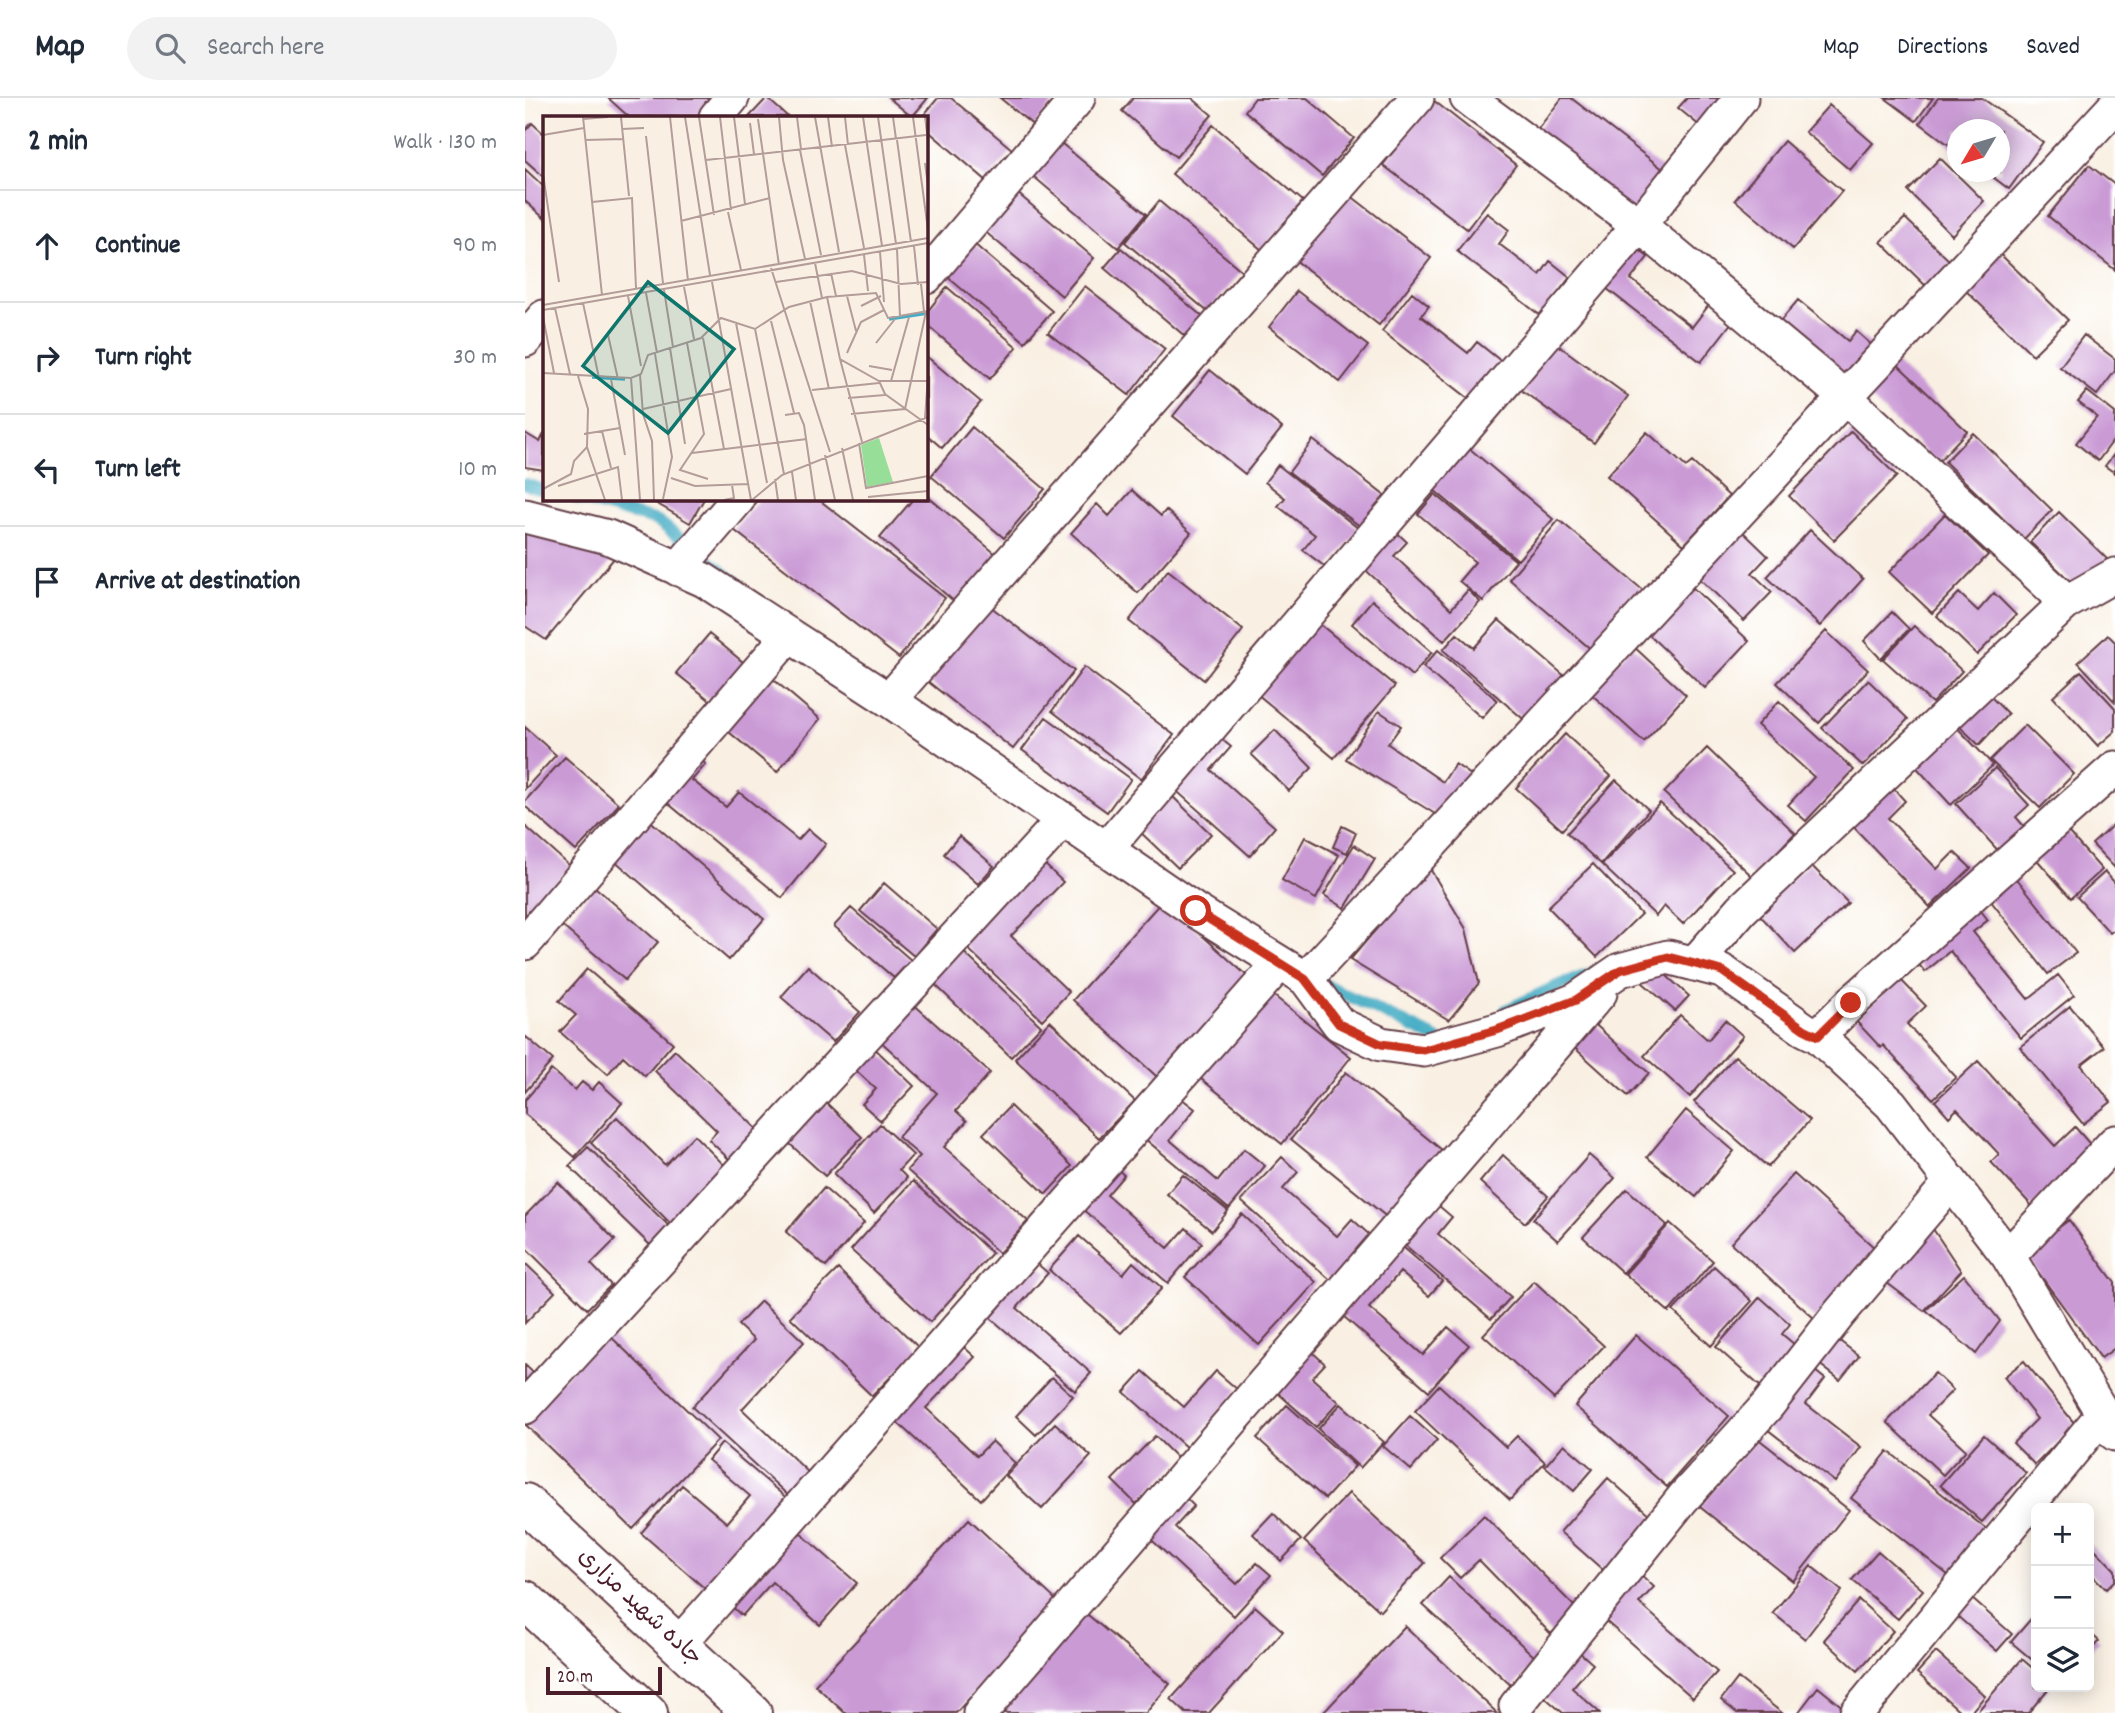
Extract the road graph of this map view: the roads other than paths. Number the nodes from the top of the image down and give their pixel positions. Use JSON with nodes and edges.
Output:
{"nodes":[{"id":1,"x":732,"y":98,"type":"edge"},
{"id":2,"x":1078,"y":98,"type":"edge"},
{"id":3,"x":1417,"y":98,"type":"edge"},
{"id":4,"x":1467,"y":98,"type":"edge"},
{"id":5,"x":1741,"y":98,"type":"edge"},
{"id":6,"x":2115,"y":106,"type":"edge"},
{"id":7,"x":717,"y":116,"type":"edge"},
{"id":8,"x":1639,"y":225,"type":"junction"},
{"id":9,"x":927,"y":276,"type":"edge"},
{"id":10,"x":543,"y":318,"type":"edge"},
{"id":11,"x":525,"y":340,"type":"edge"},
{"id":12,"x":1845,"y":397,"type":"junction"},
{"id":13,"x":737,"y":500,"type":"edge"},
{"id":14,"x":525,"y":516,"type":"edge"},
{"id":15,"x":678,"y":569,"type":"junction"},
{"id":16,"x":2115,"y":576,"type":"edge"},
{"id":17,"x":2067,"y":602,"type":"junction"},
{"id":18,"x":789,"y":635,"type":"junction"},
{"id":19,"x":889,"y":700,"type":"junction"},
{"id":20,"x":2115,"y":768,"type":"edge"},
{"id":21,"x":1063,"y":819,"type":"junction"},
{"id":22,"x":1106,"y":849,"type":"junction"},
{"id":23,"x":525,"y":943,"type":"edge"},
{"id":24,"x":1694,"y":964,"type":"junction"},
{"id":25,"x":1620,"y":970,"type":"junction"},
{"id":26,"x":1292,"y":972,"type":"junction"},
{"id":27,"x":1818,"y":1036,"type":"junction"},
{"id":28,"x":2115,"y":1142,"type":"edge"},
{"id":29,"x":1951,"y":1182,"type":"junction"},
{"id":30,"x":2008,"y":1256,"type":"junction"},
{"id":31,"x":525,"y":1407,"type":"edge"},
{"id":32,"x":2109,"y":1424,"type":"edge"},
{"id":33,"x":525,"y":1503,"type":"edge"},
{"id":34,"x":525,"y":1600,"type":"edge"},
{"id":35,"x":678,"y":1644,"type":"junction"},
{"id":36,"x":1516,"y":1706,"type":"dead end"},
{"id":37,"x":648,"y":1713,"type":"edge"},
{"id":38,"x":752,"y":1713,"type":"edge"},
{"id":39,"x":981,"y":1713,"type":"edge"},
{"id":40,"x":1857,"y":1713,"type":"edge"}],
"edges":[{"from":1,"to":7,"type":"street"},
{"from":2,"to":9,"type":"street"},
{"from":3,"to":19,"type":"street"},
{"from":4,"to":8,"type":"street"},
{"from":5,"to":8,"type":"street"},
{"from":6,"to":12,"type":"street"},
{"from":8,"to":12,"type":"street"},
{"from":8,"to":22,"type":"street"},
{"from":10,"to":11,"type":"street"},
{"from":12,"to":17,"type":"street"},
{"from":12,"to":26,"type":"street"},
{"from":13,"to":15,"type":"street"},
{"from":14,"to":15,"type":"street"},
{"from":15,"to":18,"type":"street"},
{"from":16,"to":17,"type":"street"},
{"from":17,"to":24,"type":"street"},
{"from":18,"to":19,"type":"street"},
{"from":18,"to":23,"type":"street"},
{"from":19,"to":21,"type":"street"},
{"from":20,"to":27,"type":"street"},
{"from":21,"to":22,"type":"street"},
{"from":21,"to":31,"type":"street"},
{"from":22,"to":26,"type":"street"},
{"from":24,"to":25,"type":"street"},
{"from":24,"to":27,"type":"street"},
{"from":25,"to":26,"type":"street"},
{"from":25,"to":39,"type":"street"},
{"from":26,"to":35,"type":"street"},
{"from":27,"to":29,"type":"street"},
{"from":28,"to":30,"type":"street"},
{"from":29,"to":30,"type":"street"},
{"from":29,"to":36,"type":"street"},
{"from":30,"to":32,"type":"street"},
{"from":32,"to":40,"type":"street"},
{"from":33,"to":35,"type":"main road","name":"جاده شهید مزاری"},
{"from":34,"to":37,"type":"main road"},
{"from":35,"to":38,"type":"main road","name":"جاده شهید مزاری"}]}
